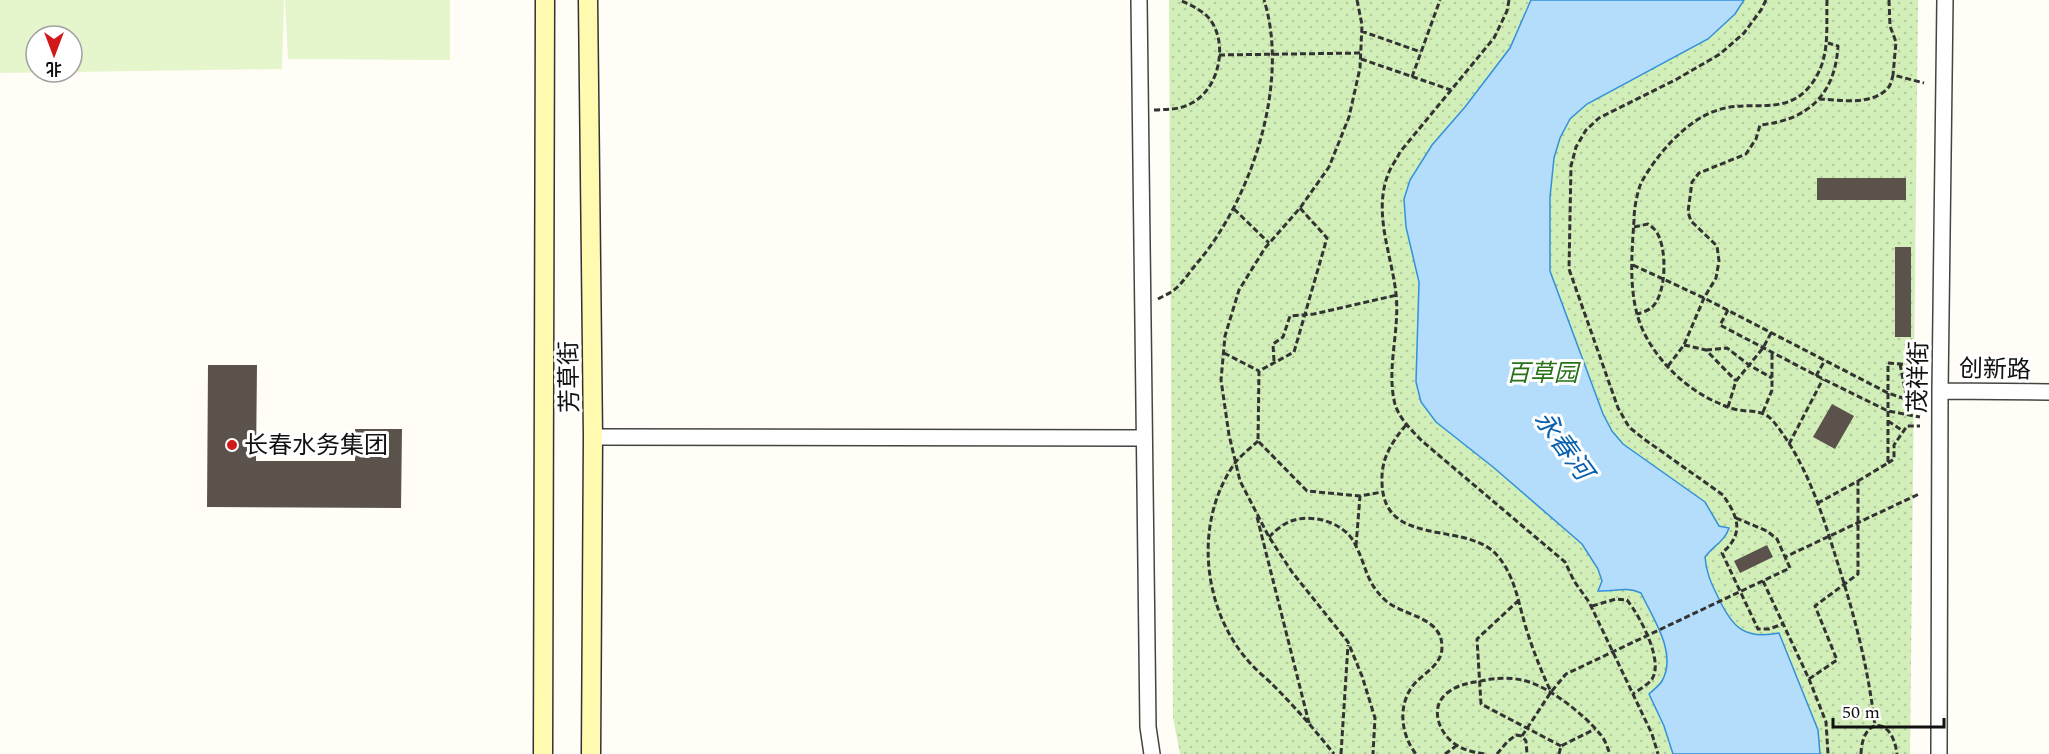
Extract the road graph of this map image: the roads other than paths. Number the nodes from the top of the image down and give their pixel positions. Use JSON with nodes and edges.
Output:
{"nodes":[{"id":1,"x":545,"y":0,"type":"edge"},
{"id":2,"x":588,"y":0,"type":"edge"},
{"id":3,"x":1139,"y":0,"type":"edge"},
{"id":4,"x":1945,"y":0,"type":"edge"},
{"id":5,"x":1940,"y":391,"type":"junction"},
{"id":6,"x":2049,"y":392,"type":"edge"},
{"id":7,"x":593,"y":437,"type":"junction"},
{"id":8,"x":1144,"y":438,"type":"junction"},
{"id":9,"x":543,"y":754,"type":"edge"},
{"id":10,"x":591,"y":754,"type":"edge"},
{"id":11,"x":1152,"y":754,"type":"edge"},
{"id":12,"x":1939,"y":754,"type":"edge"}],
"edges":[{"from":1,"to":9,"type":"main road","name":"芳草街"},
{"from":2,"to":7,"type":"main road","name":"芳草街"},
{"from":3,"to":8,"type":"street"},
{"from":4,"to":5,"type":"street","name":"茂祥街"},
{"from":5,"to":6,"type":"street","name":"创新路"},
{"from":5,"to":12,"type":"street","name":"茂祥街"},
{"from":7,"to":8,"type":"street"},
{"from":7,"to":10,"type":"main road","name":"芳草街"},
{"from":8,"to":11,"type":"street"}]}
